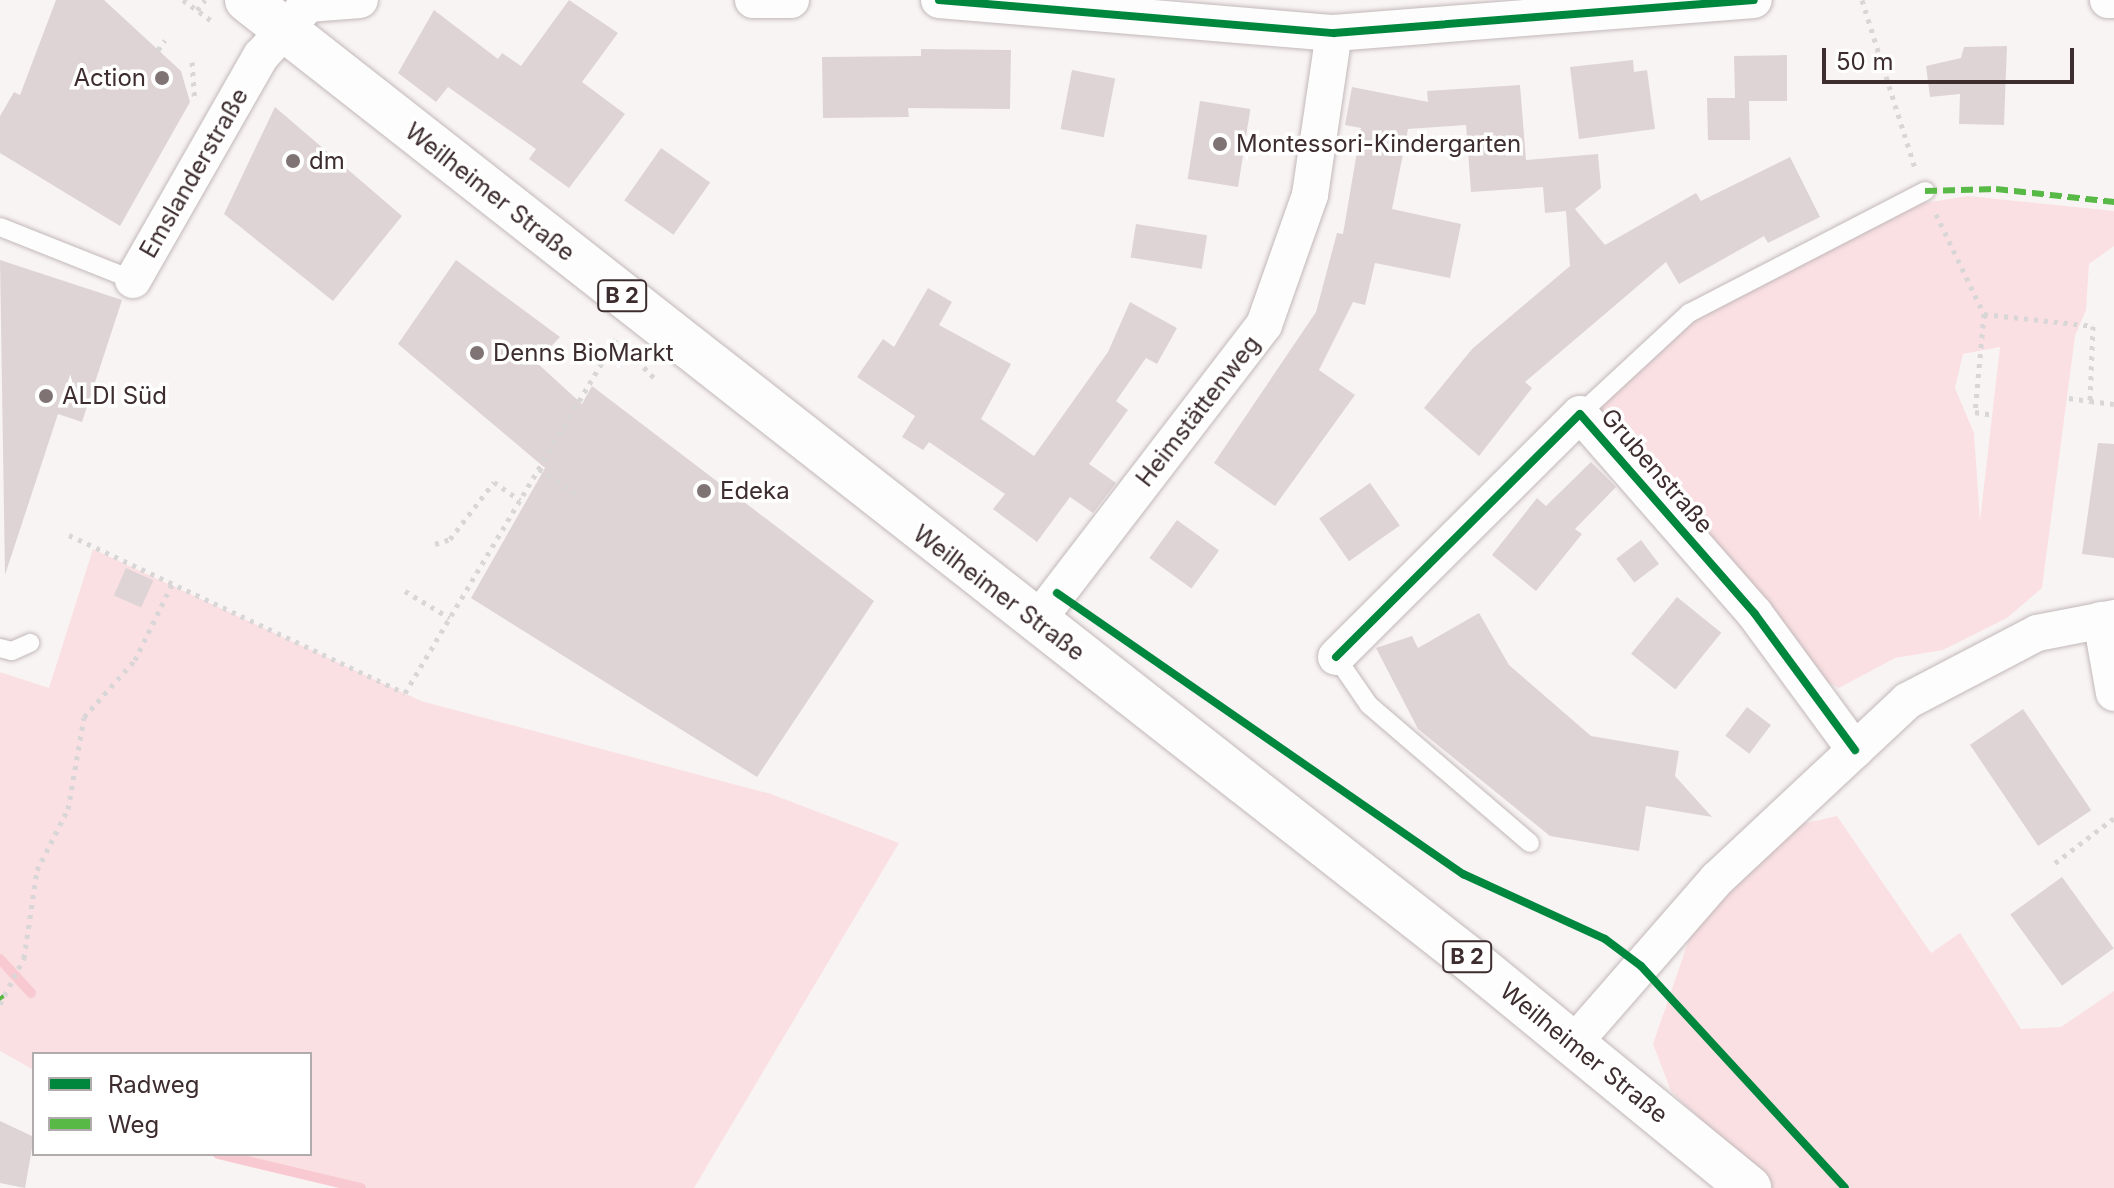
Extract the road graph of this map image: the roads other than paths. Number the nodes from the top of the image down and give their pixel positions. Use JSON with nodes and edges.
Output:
{"nodes":[{"id":1,"x":247,"y":0,"type":"edge"},
{"id":2,"x":360,"y":0,"type":"edge"},
{"id":3,"x":753,"y":0,"type":"edge"},
{"id":4,"x":791,"y":0,"type":"edge"},
{"id":5,"x":939,"y":0,"type":"edge"},
{"id":6,"x":1754,"y":0,"type":"edge"},
{"id":7,"x":284,"y":29,"type":"junction"},
{"id":8,"x":1334,"y":33,"type":"junction"},
{"id":9,"x":1925,"y":191,"type":"road end"},
{"id":10,"x":0,"y":227,"type":"edge"},
{"id":11,"x":133,"y":280,"type":"joint"},
{"id":12,"x":1580,"y":414,"type":"junction"},
{"id":13,"x":2108,"y":619,"type":"edge"},
{"id":14,"x":1036,"y":622,"type":"junction"},
{"id":15,"x":30,"y":643,"type":"dead end"},
{"id":16,"x":0,"y":648,"type":"edge"},
{"id":17,"x":1336,"y":657,"type":"joint"},
{"id":18,"x":2114,"y":693,"type":"edge"},
{"id":19,"x":1855,"y":750,"type":"junction"},
{"id":20,"x":1530,"y":843,"type":"dead end"},
{"id":21,"x":1573,"y":1044,"type":"junction"},
{"id":22,"x":1749,"y":1188,"type":"edge"}],
"edges":[{"from":1,"to":7,"type":"main road","name":"Weilheimer Straße","number":"B 2"},
{"from":2,"to":7,"type":"street","name":"Emslanderstraße"},
{"from":3,"to":4,"type":"street"},
{"from":5,"to":8,"type":"street"},
{"from":6,"to":8,"type":"street"},
{"from":7,"to":11,"type":"street","name":"Emslanderstraße"},
{"from":7,"to":14,"type":"main road","name":"Weilheimer Straße","number":"B 2"},
{"from":8,"to":14,"type":"street","name":"Heimstättenweg"},
{"from":9,"to":12,"type":"lane"},
{"from":10,"to":11,"type":"lane","name":"Emslanderstraße"},
{"from":12,"to":17,"type":"street","name":"Grubenstraße"},
{"from":12,"to":19,"type":"street","name":"Grubenstraße"},
{"from":13,"to":18,"type":"street"},
{"from":13,"to":19,"type":"street"},
{"from":14,"to":21,"type":"main road","name":"Weilheimer Straße","number":"B 2"},
{"from":15,"to":16,"type":"lane"},
{"from":17,"to":20,"type":"lane"},
{"from":19,"to":21,"type":"street"},
{"from":21,"to":22,"type":"main road","name":"Weilheimer Straße","number":"B 2"}]}
